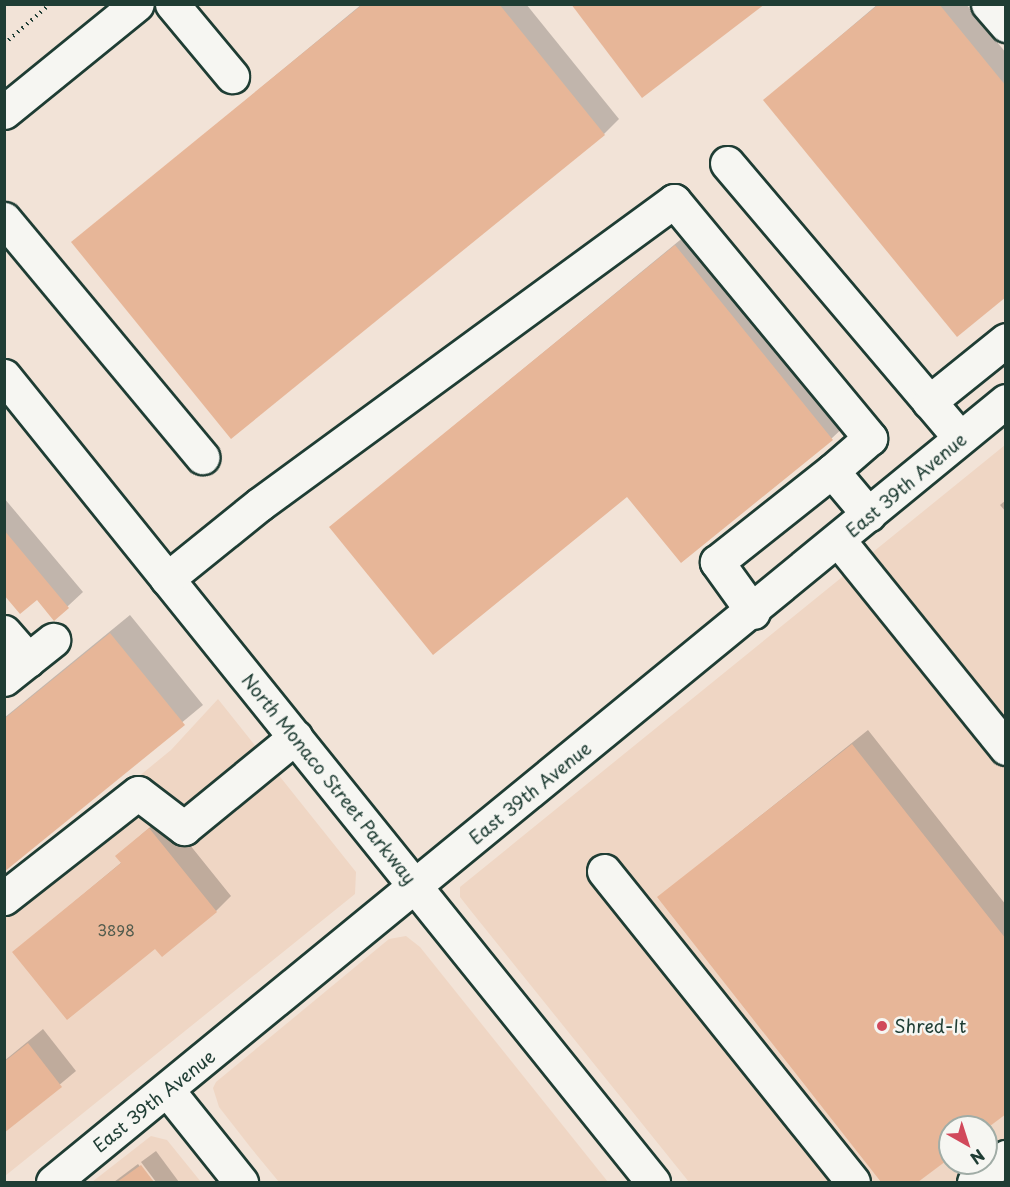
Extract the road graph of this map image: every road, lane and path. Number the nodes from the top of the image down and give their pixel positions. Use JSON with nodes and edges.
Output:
{"nodes":[{"id":1,"x":50,"y":4,"type":"edge"},
{"id":2,"x":137,"y":4,"type":"edge"},
{"id":3,"x":172,"y":4,"type":"edge"},
{"id":4,"x":988,"y":4,"type":"edge"},
{"id":5,"x":1005,"y":25,"type":"edge"},
{"id":6,"x":4,"y":44,"type":"edge"},
{"id":7,"x":232,"y":76,"type":"dead end"},
{"id":8,"x":4,"y":112,"type":"edge"},
{"id":9,"x":727,"y":163,"type":"dead end"},
{"id":10,"x":4,"y":219,"type":"edge"},
{"id":11,"x":1005,"y":340,"type":"edge"},
{"id":12,"x":4,"y":376,"type":"edge"},
{"id":13,"x":1005,"y":401,"type":"edge"},
{"id":14,"x":929,"y":402,"type":"junction"},
{"id":15,"x":960,"y":438,"type":"junction"},
{"id":16,"x":202,"y":456,"type":"dead end"},
{"id":17,"x":832,"y":471,"type":"junction"},
{"id":18,"x":869,"y":515,"type":"junction"},
{"id":19,"x":839,"y":541,"type":"junction"},
{"id":20,"x":167,"y":579,"type":"junction"},
{"id":21,"x":753,"y":612,"type":"junction"},
{"id":22,"x":4,"y":632,"type":"edge"},
{"id":23,"x":53,"y":640,"type":"dead end"},
{"id":24,"x":16,"y":669,"type":"edge"},
{"id":25,"x":295,"y":737,"type":"junction"},
{"id":26,"x":1005,"y":748,"type":"edge"},
{"id":27,"x":604,"y":872,"type":"dead end"},
{"id":28,"x":415,"y":887,"type":"junction"},
{"id":29,"x":4,"y":898,"type":"edge"},
{"id":30,"x":168,"y":1090,"type":"junction"},
{"id":31,"x":1005,"y":1157,"type":"edge"},
{"id":32,"x":53,"y":1182,"type":"edge"},
{"id":33,"x":241,"y":1182,"type":"edge"},
{"id":34,"x":653,"y":1182,"type":"edge"},
{"id":35,"x":853,"y":1182,"type":"edge"},
{"id":36,"x":974,"y":1182,"type":"edge"}],
"edges":[{"from":1,"to":6,"type":"path"},
{"from":2,"to":8,"type":"street"},
{"from":3,"to":7,"type":"street"},
{"from":4,"to":5,"type":"street"},
{"from":9,"to":14,"type":"street"},
{"from":10,"to":16,"type":"street"},
{"from":11,"to":14,"type":"street"},
{"from":12,"to":20,"type":"street","name":"North Monaco Street Parkway"},
{"from":13,"to":15,"type":"street","name":"East 39th Avenue"},
{"from":14,"to":15,"type":"street"},
{"from":15,"to":18,"type":"street","name":"East 39th Avenue"},
{"from":17,"to":18,"type":"street"},
{"from":17,"to":20,"type":"street"},
{"from":17,"to":21,"type":"street"},
{"from":18,"to":19,"type":"street","name":"East 39th Avenue"},
{"from":19,"to":21,"type":"street","name":"East 39th Avenue"},
{"from":19,"to":26,"type":"street"},
{"from":20,"to":25,"type":"street","name":"North Monaco Street Parkway"},
{"from":21,"to":28,"type":"street","name":"East 39th Avenue"},
{"from":22,"to":24,"type":"street"},
{"from":23,"to":24,"type":"street"},
{"from":25,"to":28,"type":"street","name":"North Monaco Street Parkway"},
{"from":25,"to":29,"type":"street"},
{"from":27,"to":35,"type":"street"},
{"from":28,"to":30,"type":"street","name":"East 39th Avenue"},
{"from":28,"to":34,"type":"street","name":"North Monaco Street Parkway"},
{"from":30,"to":32,"type":"street","name":"East 39th Avenue"},
{"from":30,"to":33,"type":"street"},
{"from":31,"to":36,"type":"street"}]}
